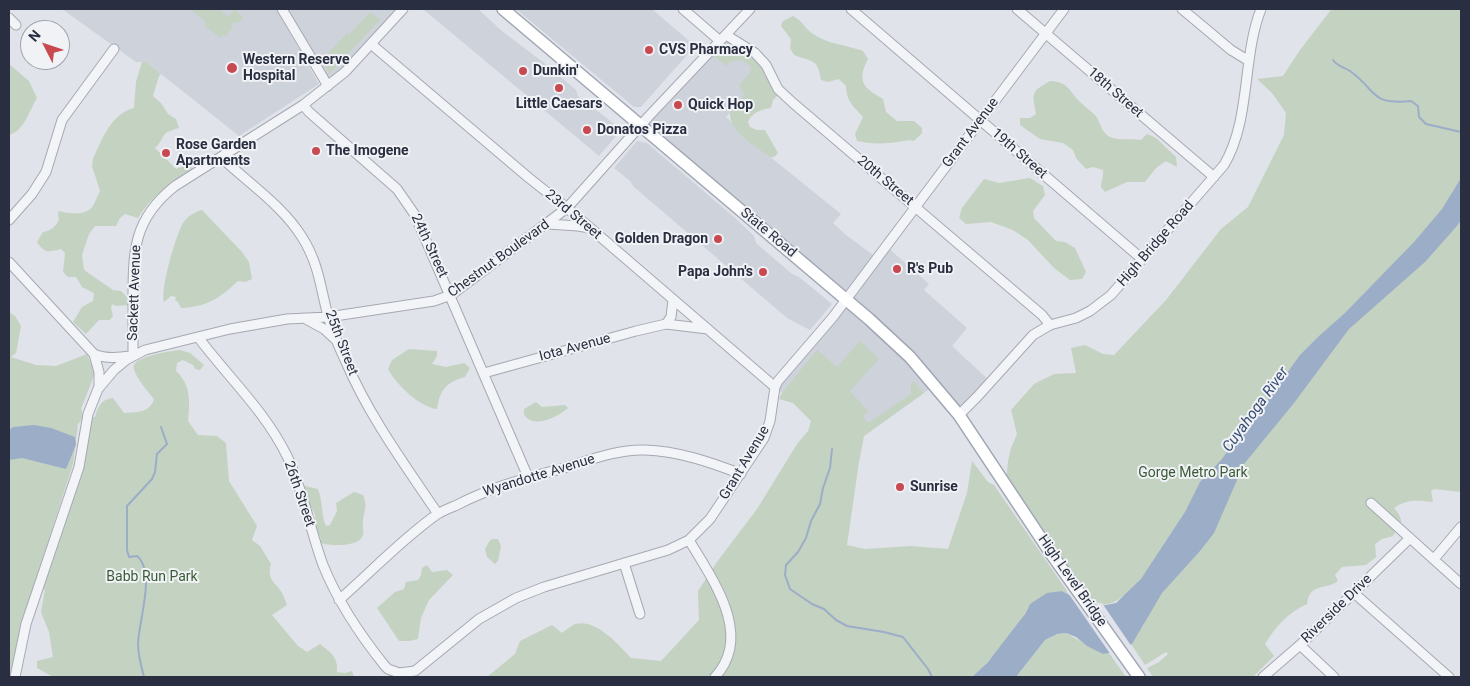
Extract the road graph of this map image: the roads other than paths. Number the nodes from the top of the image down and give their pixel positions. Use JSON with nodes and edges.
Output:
{"nodes":[{"id":1,"x":282,"y":9,"type":"edge"},
{"id":2,"x":403,"y":9,"type":"edge"},
{"id":3,"x":503,"y":9,"type":"edge"},
{"id":4,"x":683,"y":9,"type":"edge"},
{"id":5,"x":750,"y":9,"type":"edge"},
{"id":6,"x":851,"y":9,"type":"edge"},
{"id":7,"x":1017,"y":9,"type":"edge"},
{"id":8,"x":1064,"y":9,"type":"edge"},
{"id":9,"x":1182,"y":9,"type":"edge"},
{"id":10,"x":1261,"y":9,"type":"edge"},
{"id":11,"x":9,"y":18,"type":"edge"},
{"id":12,"x":16,"y":25,"type":"dead end"},
{"id":13,"x":1046,"y":34,"type":"junction"},
{"id":14,"x":723,"y":38,"type":"junction"},
{"id":15,"x":370,"y":44,"type":"junction"},
{"id":16,"x":114,"y":49,"type":"dead end"},
{"id":17,"x":1249,"y":61,"type":"junction"},
{"id":18,"x":328,"y":86,"type":"junction"},
{"id":19,"x":304,"y":105,"type":"junction"},
{"id":20,"x":980,"y":121,"type":"junction"},
{"id":21,"x":641,"y":125,"type":"junction"},
{"id":22,"x":221,"y":157,"type":"junction"},
{"id":23,"x":1214,"y":177,"type":"junction"},
{"id":24,"x":915,"y":207,"type":"junction"},
{"id":25,"x":567,"y":208,"type":"junction"},
{"id":26,"x":9,"y":220,"type":"edge"},
{"id":27,"x":548,"y":224,"type":"junction"},
{"id":28,"x":590,"y":228,"type":"junction"},
{"id":29,"x":1142,"y":260,"type":"junction"},
{"id":30,"x":9,"y":262,"type":"edge"},
{"id":31,"x":451,"y":295,"type":"junction"},
{"id":32,"x":846,"y":299,"type":"junction"},
{"id":33,"x":673,"y":300,"type":"junction"},
{"id":34,"x":328,"y":316,"type":"junction"},
{"id":35,"x":303,"y":318,"type":"junction"},
{"id":36,"x":666,"y":324,"type":"junction"},
{"id":37,"x":1050,"y":325,"type":"junction"},
{"id":38,"x":708,"y":330,"type":"junction"},
{"id":39,"x":198,"y":337,"type":"junction"},
{"id":40,"x":338,"y":343,"type":"junction"},
{"id":41,"x":94,"y":354,"type":"junction"},
{"id":42,"x":133,"y":355,"type":"junction"},
{"id":43,"x":484,"y":373,"type":"junction"},
{"id":44,"x":775,"y":387,"type":"junction"},
{"id":45,"x":98,"y":389,"type":"junction"},
{"id":46,"x":959,"y":415,"type":"junction"},
{"id":47,"x":741,"y":474,"type":"junction"},
{"id":48,"x":528,"y":477,"type":"junction"},
{"id":49,"x":1006,"y":484,"type":"joint"},
{"id":50,"x":1370,"y":503,"type":"dead end"},
{"id":51,"x":438,"y":514,"type":"junction"},
{"id":52,"x":1461,"y":528,"type":"edge"},
{"id":53,"x":1410,"y":538,"type":"junction"},
{"id":54,"x":690,"y":540,"type":"junction"},
{"id":55,"x":1434,"y":559,"type":"junction"},
{"id":56,"x":624,"y":563,"type":"junction"},
{"id":57,"x":1461,"y":584,"type":"edge"},
{"id":58,"x":1354,"y":593,"type":"junction"},
{"id":59,"x":339,"y":600,"type":"junction"},
{"id":60,"x":640,"y":614,"type":"dead end"},
{"id":61,"x":1300,"y":646,"type":"junction"},
{"id":62,"x":382,"y":662,"type":"joint"},
{"id":63,"x":15,"y":677,"type":"edge"},
{"id":64,"x":715,"y":677,"type":"edge"},
{"id":65,"x":1139,"y":677,"type":"edge"},
{"id":66,"x":1263,"y":677,"type":"edge"},
{"id":67,"x":1334,"y":677,"type":"edge"},
{"id":68,"x":1449,"y":677,"type":"edge"}],
"edges":[{"from":1,"to":18,"type":"street"},
{"from":2,"to":15,"type":"street","name":"Sackett Avenue"},
{"from":3,"to":21,"type":"main road","name":"State Road"},
{"from":4,"to":14,"type":"street","name":"20th Street"},
{"from":5,"to":14,"type":"street","name":"Chestnut Boulevard"},
{"from":6,"to":20,"type":"street","name":"19th Street"},
{"from":7,"to":13,"type":"street","name":"18th Street"},
{"from":8,"to":13,"type":"street","name":"Grant Avenue"},
{"from":9,"to":17,"type":"street"},
{"from":10,"to":17,"type":"street","name":"High Bridge Road"},
{"from":11,"to":12,"type":"street"},
{"from":13,"to":20,"type":"street","name":"Grant Avenue"},
{"from":13,"to":23,"type":"street","name":"18th Street"},
{"from":14,"to":21,"type":"street","name":"Chestnut Boulevard"},
{"from":14,"to":24,"type":"street","name":"20th Street"},
{"from":15,"to":18,"type":"street","name":"Sackett Avenue"},
{"from":15,"to":25,"type":"street","name":"23rd Street"},
{"from":16,"to":26,"type":"street"},
{"from":17,"to":23,"type":"street","name":"High Bridge Road"},
{"from":18,"to":19,"type":"street","name":"Sackett Avenue"},
{"from":19,"to":22,"type":"street","name":"Sackett Avenue"},
{"from":19,"to":31,"type":"street","name":"24th Street"},
{"from":20,"to":24,"type":"street","name":"Grant Avenue"},
{"from":20,"to":29,"type":"street","name":"19th Street"},
{"from":21,"to":25,"type":"street","name":"Chestnut Boulevard"},
{"from":21,"to":32,"type":"main road","name":"State Road"},
{"from":22,"to":34,"type":"street","name":"25th Street"},
{"from":22,"to":42,"type":"street","name":"Sackett Avenue"},
{"from":23,"to":29,"type":"street","name":"High Bridge Road"},
{"from":24,"to":32,"type":"street","name":"Grant Avenue"},
{"from":24,"to":37,"type":"street","name":"20th Street"},
{"from":25,"to":27,"type":"street","name":"Chestnut Boulevard"},
{"from":25,"to":28,"type":"street","name":"23rd Street"},
{"from":27,"to":28,"type":"street"},
{"from":27,"to":31,"type":"street","name":"Chestnut Boulevard"},
{"from":28,"to":33,"type":"street","name":"23rd Street"},
{"from":29,"to":37,"type":"street","name":"High Bridge Road"},
{"from":30,"to":41,"type":"street"},
{"from":31,"to":34,"type":"street","name":"Chestnut Boulevard"},
{"from":31,"to":43,"type":"street","name":"24th Street"},
{"from":32,"to":44,"type":"street","name":"Grant Avenue"},
{"from":32,"to":46,"type":"main road","name":"State Road"},
{"from":33,"to":36,"type":"street"},
{"from":33,"to":38,"type":"street","name":"23rd Street"},
{"from":34,"to":35,"type":"street","name":"Chestnut Boulevard"},
{"from":34,"to":40,"type":"street","name":"25th Street"},
{"from":35,"to":39,"type":"street","name":"Chestnut Boulevard"},
{"from":35,"to":40,"type":"street"},
{"from":36,"to":38,"type":"street","name":"Iota Avenue"},
{"from":36,"to":43,"type":"street","name":"Iota Avenue"},
{"from":37,"to":46,"type":"street","name":"High Bridge Road"},
{"from":38,"to":44,"type":"street","name":"23rd Street"},
{"from":39,"to":42,"type":"street","name":"Chestnut Boulevard"},
{"from":39,"to":59,"type":"street","name":"26th Street"},
{"from":40,"to":51,"type":"street","name":"25th Street"},
{"from":41,"to":42,"type":"street"},
{"from":41,"to":45,"type":"street"},
{"from":42,"to":45,"type":"street","name":"Sackett Avenue"},
{"from":43,"to":48,"type":"street","name":"24th Street"},
{"from":44,"to":47,"type":"street","name":"Grant Avenue"},
{"from":45,"to":63,"type":"street","name":"Sackett Avenue"},
{"from":46,"to":49,"type":"main road","name":"State Road"},
{"from":47,"to":48,"type":"street","name":"Wyandotte Avenue"},
{"from":47,"to":54,"type":"street","name":"Grant Avenue"},
{"from":48,"to":51,"type":"street","name":"Wyandotte Avenue"},
{"from":49,"to":65,"type":"main road","name":"High Level Bridge"},
{"from":50,"to":53,"type":"street"},
{"from":51,"to":59,"type":"street","name":"Wyandotte Avenue"},
{"from":52,"to":55,"type":"street"},
{"from":53,"to":55,"type":"street"},
{"from":53,"to":58,"type":"street","name":"Riverside Drive"},
{"from":54,"to":56,"type":"street","name":"Grant Avenue"},
{"from":54,"to":64,"type":"street"},
{"from":55,"to":57,"type":"street"},
{"from":56,"to":60,"type":"street"},
{"from":56,"to":62,"type":"street","name":"Grant Avenue"},
{"from":58,"to":61,"type":"street","name":"Riverside Drive"},
{"from":58,"to":68,"type":"street"},
{"from":59,"to":62,"type":"street","name":"26th Street"},
{"from":61,"to":66,"type":"street","name":"Riverside Drive"},
{"from":61,"to":67,"type":"street"}]}
